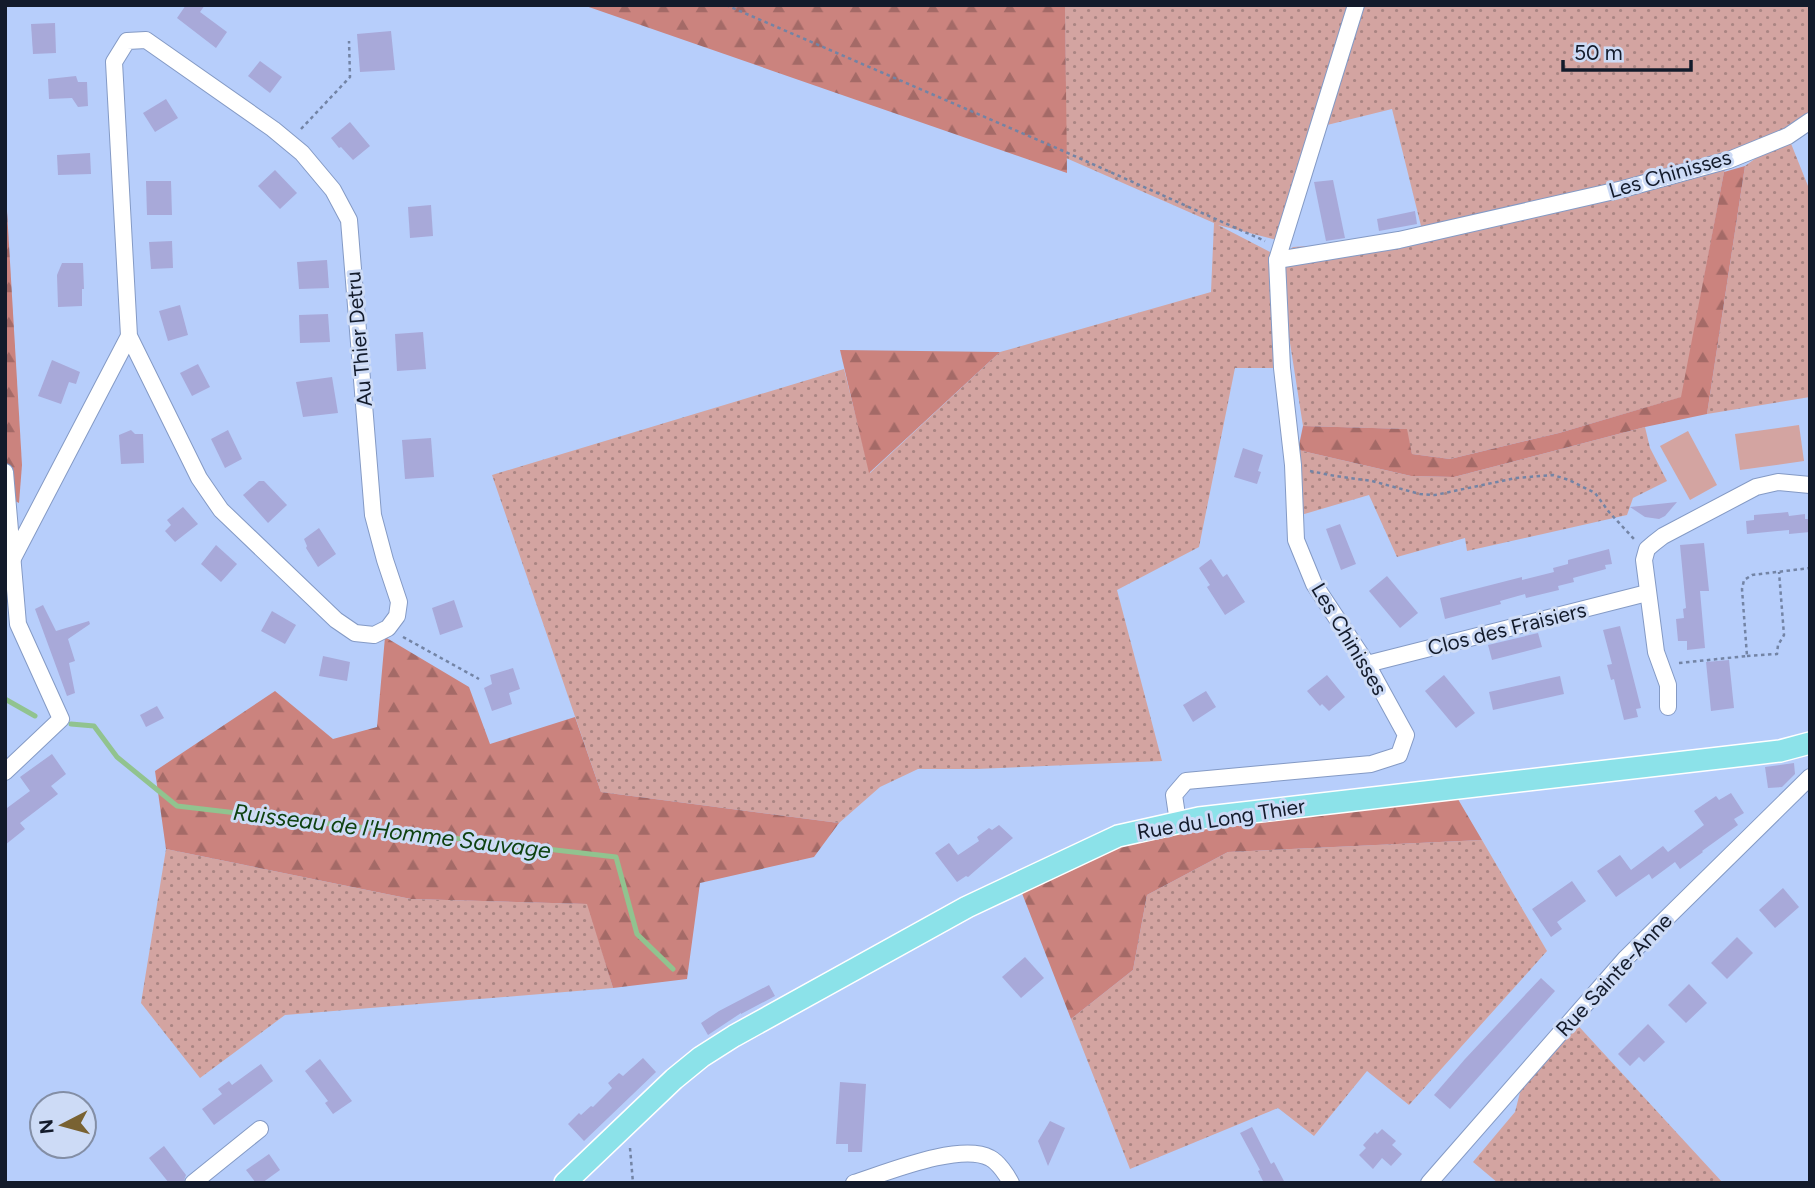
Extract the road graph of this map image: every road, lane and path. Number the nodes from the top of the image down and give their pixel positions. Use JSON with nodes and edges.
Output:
{"nodes":[{"id":1,"x":726,"y":5,"type":"edge"},
{"id":2,"x":1356,"y":5,"type":"edge"},
{"id":3,"x":349,"y":41,"type":"dead end"},
{"id":4,"x":1810,"y":121,"type":"edge"},
{"id":5,"x":289,"y":142,"type":"junction"},
{"id":6,"x":1279,"y":254,"type":"junction"},
{"id":7,"x":129,"y":335,"type":"junction"},
{"id":8,"x":1293,"y":466,"type":"junction"},
{"id":9,"x":5,"y":472,"type":"edge"},
{"id":10,"x":1810,"y":485,"type":"edge"},
{"id":11,"x":1647,"y":550,"type":"junction"},
{"id":12,"x":9,"y":559,"type":"edge"},
{"id":13,"x":1810,"y":568,"type":"edge"},
{"id":14,"x":1779,"y":572,"type":"junction"},
{"id":15,"x":1647,"y":593,"type":"junction"},
{"id":16,"x":388,"y":628,"type":"junction"},
{"id":17,"x":1747,"y":656,"type":"junction"},
{"id":18,"x":1367,"y":664,"type":"junction"},
{"id":19,"x":1661,"y":665,"type":"junction"},
{"id":20,"x":479,"y":679,"type":"dead end"},
{"id":21,"x":1668,"y":707,"type":"dead end"},
{"id":22,"x":1810,"y":743,"type":"edge"},
{"id":23,"x":5,"y":772,"type":"edge"},
{"id":24,"x":1810,"y":777,"type":"edge"},
{"id":25,"x":1178,"y":822,"type":"junction"},
{"id":26,"x":627,"y":1123,"type":"junction"},
{"id":27,"x":260,"y":1129,"type":"dead end"},
{"id":28,"x":192,"y":1183,"type":"edge"},
{"id":29,"x":565,"y":1183,"type":"edge"},
{"id":30,"x":633,"y":1183,"type":"edge"},
{"id":31,"x":854,"y":1183,"type":"edge"},
{"id":32,"x":1011,"y":1183,"type":"edge"},
{"id":33,"x":1429,"y":1183,"type":"edge"}],
"edges":[{"from":1,"to":6,"type":"path"},
{"from":2,"to":6,"type":"street","name":"Les Chinisses"},
{"from":3,"to":5,"type":"path"},
{"from":4,"to":6,"type":"street","name":"Les Chinisses"},
{"from":5,"to":7,"type":"street","name":"Au Thier Detru"},
{"from":5,"to":16,"type":"street","name":"Au Thier Detru"},
{"from":6,"to":8,"type":"street","name":"Les Chinisses"},
{"from":7,"to":12,"type":"street"},
{"from":7,"to":16,"type":"street","name":"Au Thier Detru"},
{"from":8,"to":11,"type":"path"},
{"from":8,"to":18,"type":"street","name":"Les Chinisses"},
{"from":9,"to":12,"type":"street"},
{"from":10,"to":11,"type":"street"},
{"from":11,"to":15,"type":"street"},
{"from":12,"to":23,"type":"street"},
{"from":13,"to":14,"type":"path"},
{"from":14,"to":17,"type":"path"},
{"from":14,"to":17,"type":"path"},
{"from":15,"to":18,"type":"street","name":"Clos des Fraisiers"},
{"from":15,"to":19,"type":"street"},
{"from":16,"to":20,"type":"path"},
{"from":17,"to":19,"type":"path"},
{"from":18,"to":25,"type":"street","name":"Les Chinisses"},
{"from":19,"to":21,"type":"street"},
{"from":22,"to":25,"type":"main road","name":"Rue du Long Thier"},
{"from":24,"to":33,"type":"street","name":"Rue Sainte-Anne"},
{"from":25,"to":26,"type":"main road","name":"Rue du Long Thier"},
{"from":26,"to":29,"type":"main road","name":"Rue du Long Thier"},
{"from":26,"to":30,"type":"path"},
{"from":27,"to":28,"type":"street"},
{"from":31,"to":32,"type":"street"}]}
